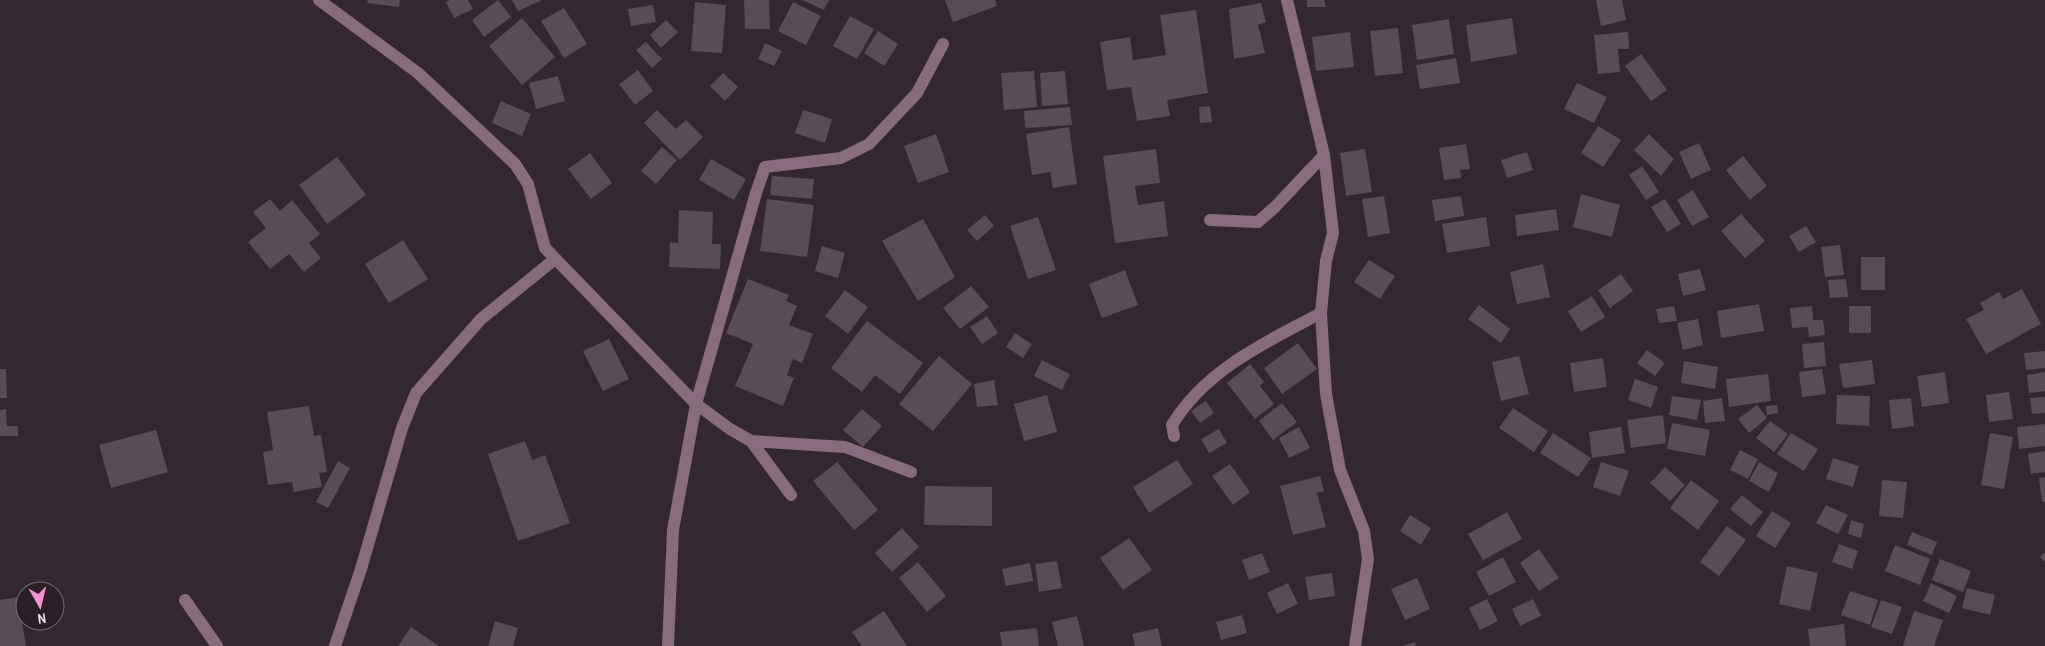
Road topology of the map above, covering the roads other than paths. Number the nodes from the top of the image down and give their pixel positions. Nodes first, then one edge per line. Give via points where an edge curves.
1 (319, 0) edge
2 (1287, 0) edge
3 (943, 44) dead end
4 (1324, 155) junction
5 (1210, 220) dead end
6 (555, 259) junction
7 (1321, 313) junction
8 (696, 404) junction
9 (1174, 436) dead end
10 (751, 441) junction
11 (911, 472) dead end
12 (791, 495) dead end
13 (185, 600) dead end
14 (217, 646) edge
15 (335, 646) edge
16 (668, 646) edge
17 (1355, 646) edge

1 - 6 street via 418,73 515,164 528,184 545,248
2 - 4 street
3 - 8 street via 917,93 869,144 841,158 765,167
4 - 5 street via 1258,222
4 - 7 street via 1333,233 1326,261
6 - 8 street
6 - 15 street via 481,319 416,393 402,428
7 - 9 street via 1261,345 1213,379 1181,409 1172,425
7 - 17 street via 1326,394 1340,470 1364,531 1368,559
8 - 10 street
8 - 16 street via 673,530
10 - 11 street via 844,447
10 - 12 street
13 - 14 street

